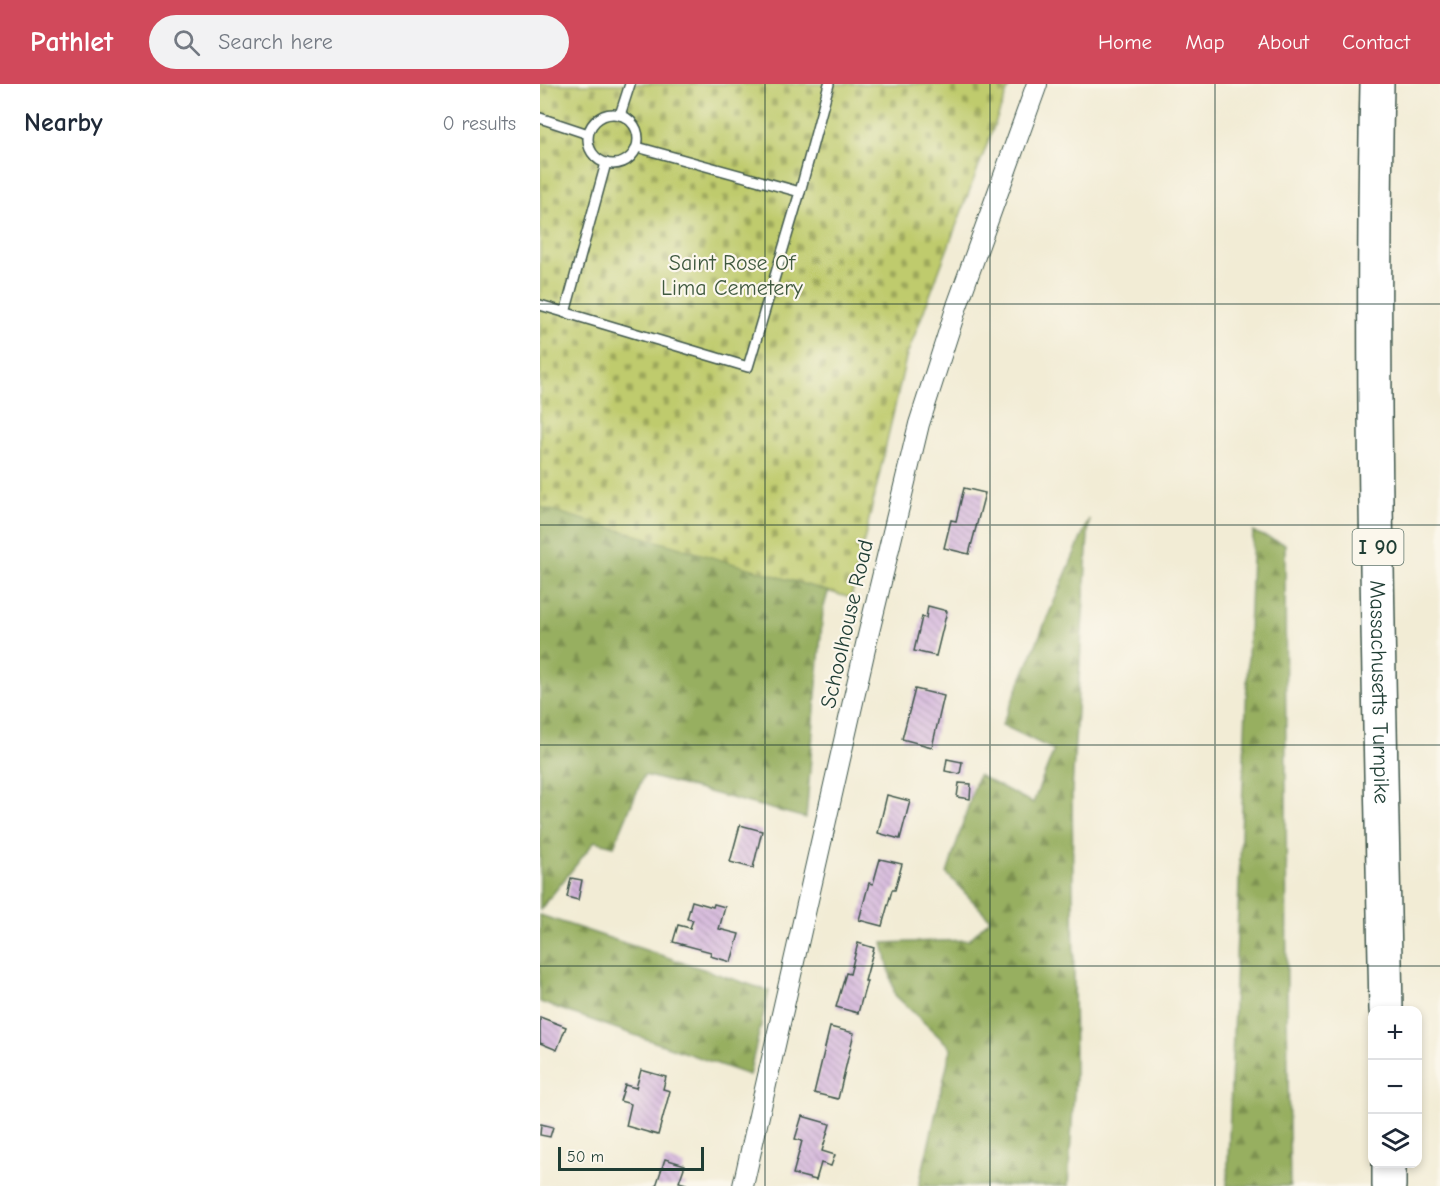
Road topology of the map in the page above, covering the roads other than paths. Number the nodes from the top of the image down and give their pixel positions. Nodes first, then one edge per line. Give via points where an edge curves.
1 (630, 84) edge
2 (830, 84) edge
3 (1037, 84) edge
4 (1377, 84) edge
5 (620, 115) junction
6 (540, 118) edge
7 (588, 134) junction
8 (637, 147) junction
9 (606, 163) junction
10 (800, 192) junction
11 (540, 305) edge
12 (564, 313) junction
13 (1386, 1006) edge
14 (1389, 1168) edge
15 (743, 1186) edge
16 (1389, 1186) edge

1 - 5 lane
2 - 10 lane
3 - 15 street, Schoolhouse Road via 919,424
4 - 13 highway, Massachusetts Turnpike / I 90 via 1375,345
5 - 7 lane via 597,120
5 - 8 lane via 636,131
6 - 7 lane
7 - 9 lane via 593,155
8 - 9 lane via 621,163
8 - 10 lane
9 - 12 lane
10 - 12 lane via 748,367
11 - 12 lane
14 - 16 highway

